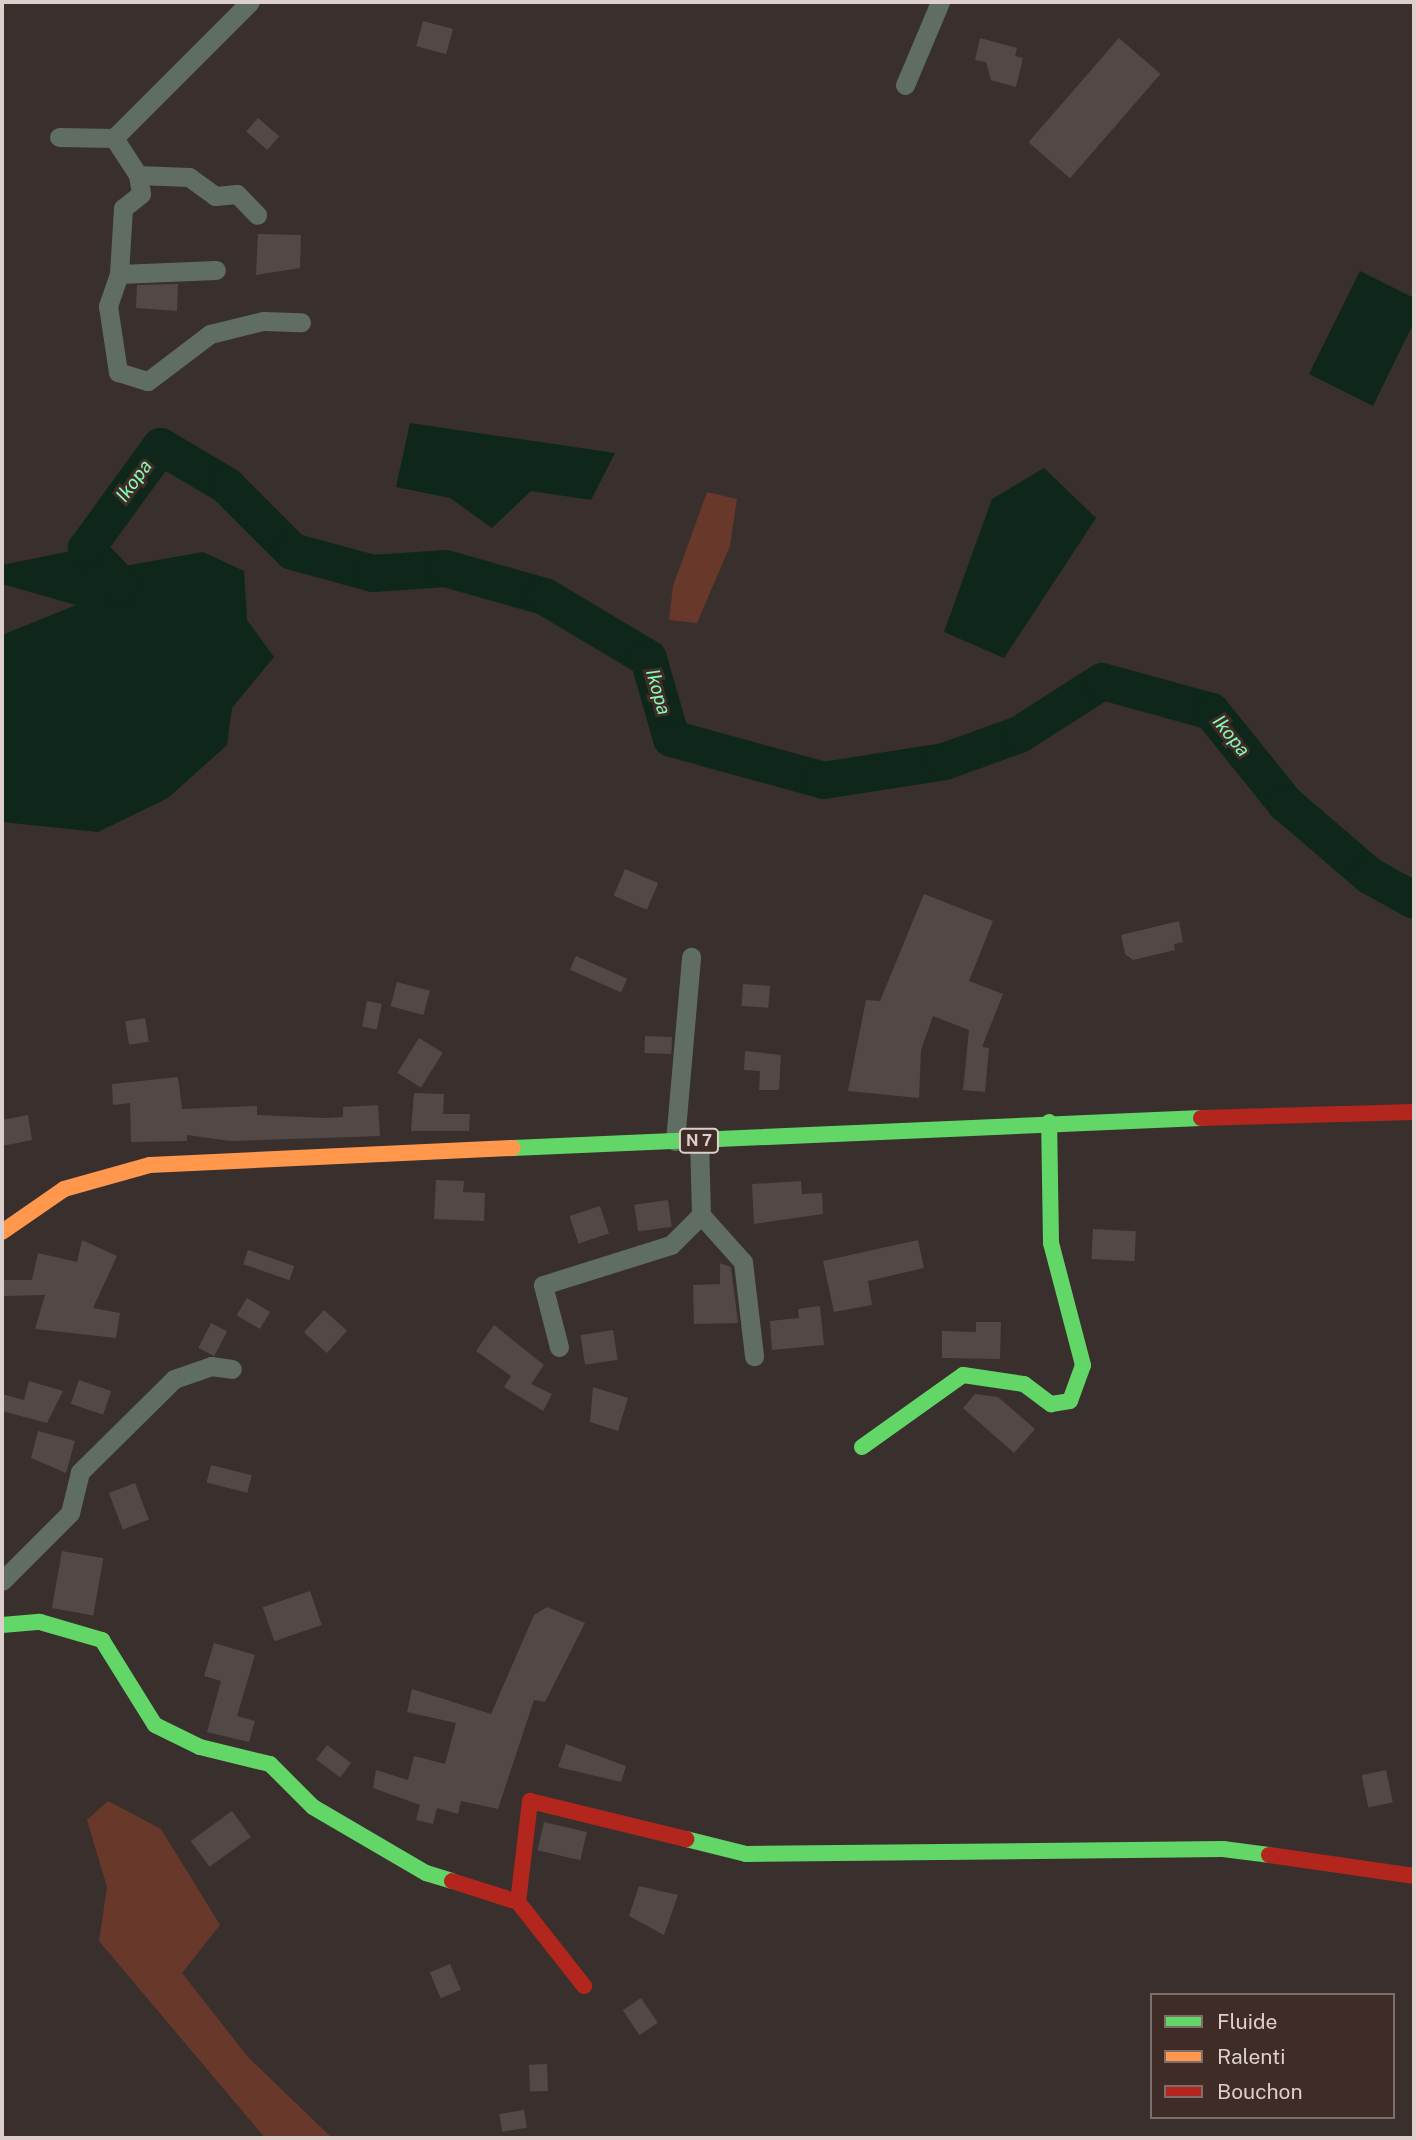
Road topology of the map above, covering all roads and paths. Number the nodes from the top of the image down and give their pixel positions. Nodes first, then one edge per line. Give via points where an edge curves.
1 (250, 2) edge
2 (940, 2) edge
3 (905, 85) dead end
4 (59, 137) dead end
5 (114, 138) junction
6 (138, 175) junction
7 (257, 215) dead end
8 (216, 270) dead end
9 (119, 274) junction
10 (301, 322) dead end
11 (691, 957) dead end
12 (1414, 1112) edge
13 (1049, 1122) junction
14 (675, 1141) junction
15 (699, 1141) junction
16 (701, 1215) junction
17 (2, 1232) edge
18 (559, 1347) dead end
19 (754, 1356) dead end
20 (232, 1369) dead end
21 (862, 1447) dead end
22 (2, 1581) edge
23 (2, 1625) edge
24 (1414, 1876) edge
25 (518, 1902) junction
26 (584, 1986) dead end

1 - 5 street
2 - 3 street
4 - 5 street
5 - 6 street
6 - 7 street via 189,177 215,196 237,194
6 - 9 street via 141,194 123,208
8 - 9 street
9 - 10 street via 108,306 118,372 148,381 210,334 263,321
11 - 14 street
12 - 13 street, N 7
13 - 15 street, N 7
13 - 21 street via 1051,1243 1083,1365 1070,1401 1051,1404 1024,1384 963,1375
14 - 15 street, N 7
14 - 17 street, N 7 via 150,1165 64,1189
15 - 16 street
16 - 18 street via 671,1245 543,1285
16 - 19 street via 743,1262
20 - 22 street via 211,1366 174,1379 80,1472 70,1513
23 - 25 street via 40,1622 102,1640 155,1725 200,1747 270,1765 313,1807 426,1873
24 - 25 street via 1223,1849 746,1854 530,1801
25 - 26 street

